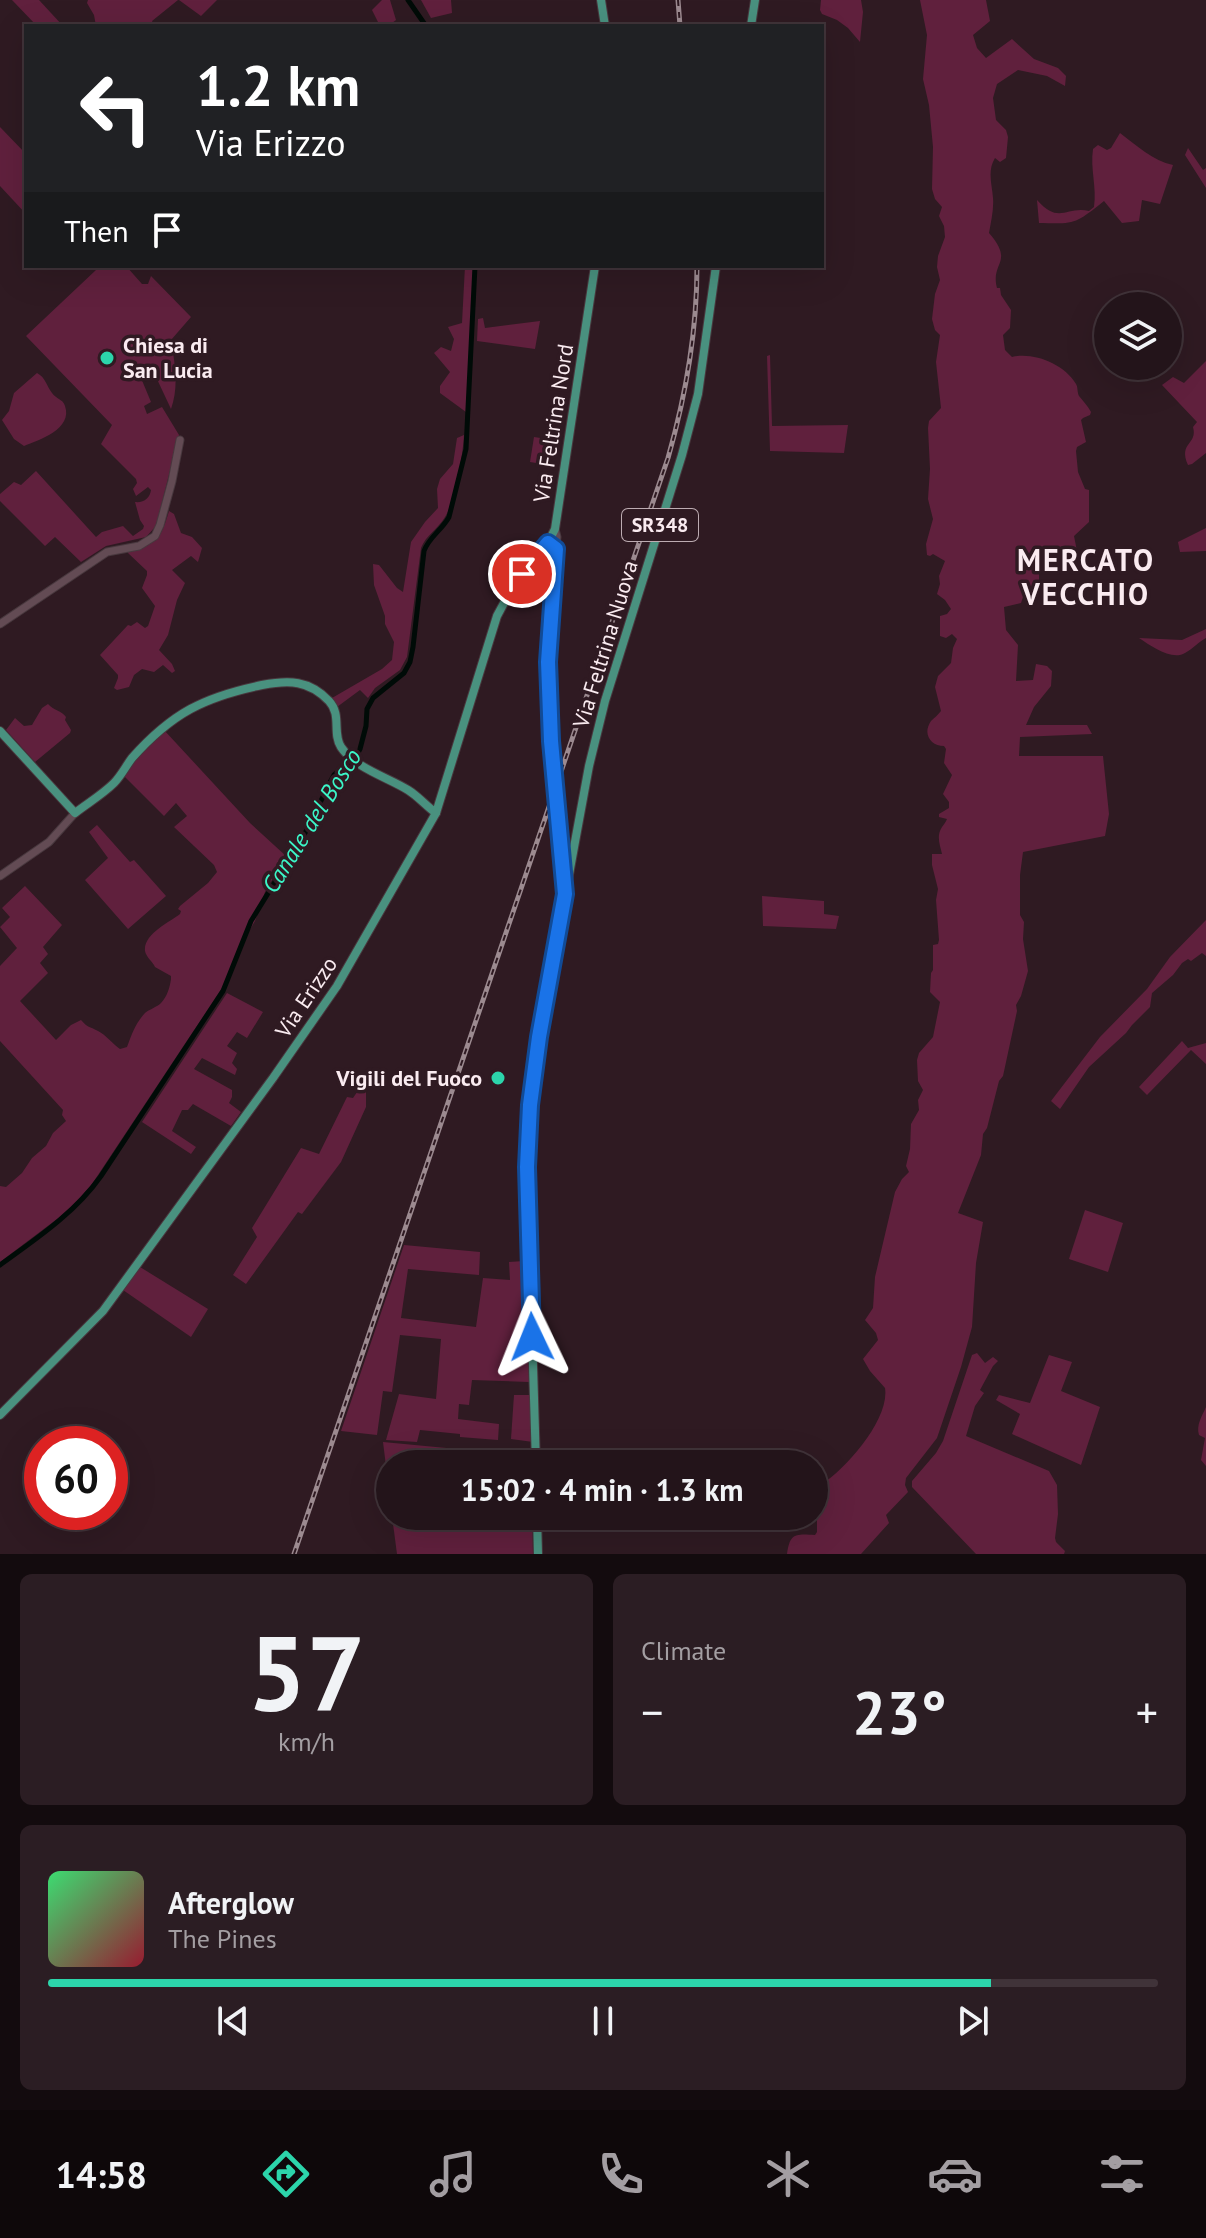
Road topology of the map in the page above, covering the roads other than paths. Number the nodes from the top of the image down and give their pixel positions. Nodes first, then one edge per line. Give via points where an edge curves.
1 (601, 0) edge
2 (755, 0) edge
3 (605, 24) edge
4 (751, 24) edge
5 (595, 268) edge
6 (716, 268) edge
7 (180, 440) dead end
8 (550, 546) junction
9 (530, 564) junction
10 (552, 565) junction
11 (0, 624) edge
12 (0, 731) edge
13 (75, 813) junction
14 (436, 813) junction
15 (559, 829) junction
16 (577, 831) junction
17 (0, 876) edge
18 (565, 894) junction
19 (0, 1415) edge
20 (536, 1450) edge
21 (537, 1530) edge
22 (538, 1554) edge

1 - 3 main road
2 - 4 main road
5 - 8 main road, Via Feltrina Nord
6 - 16 main road, Via Feltrina Nuova / SR348 via 698,394 605,701
7 - 11 street via 155,536 139,546 107,552
8 - 9 main road, Via Erizzo
8 - 10 street
9 - 10 street via 539,557
9 - 14 main road, Via Erizzo via 497,616
10 - 15 street via 548,662
12 - 13 main road
13 - 14 main road via 116,782 139,751 182,713 218,695 290,681 330,701 343,750
13 - 17 street via 49,842
14 - 19 main road, Via Erizzo via 333,991 151,1247 98,1318
15 - 16 street
15 - 18 street
16 - 18 main road, Via Feltrina Nuova / SR348
18 - 20 main road, SR348 via 530,1105
21 - 22 main road

